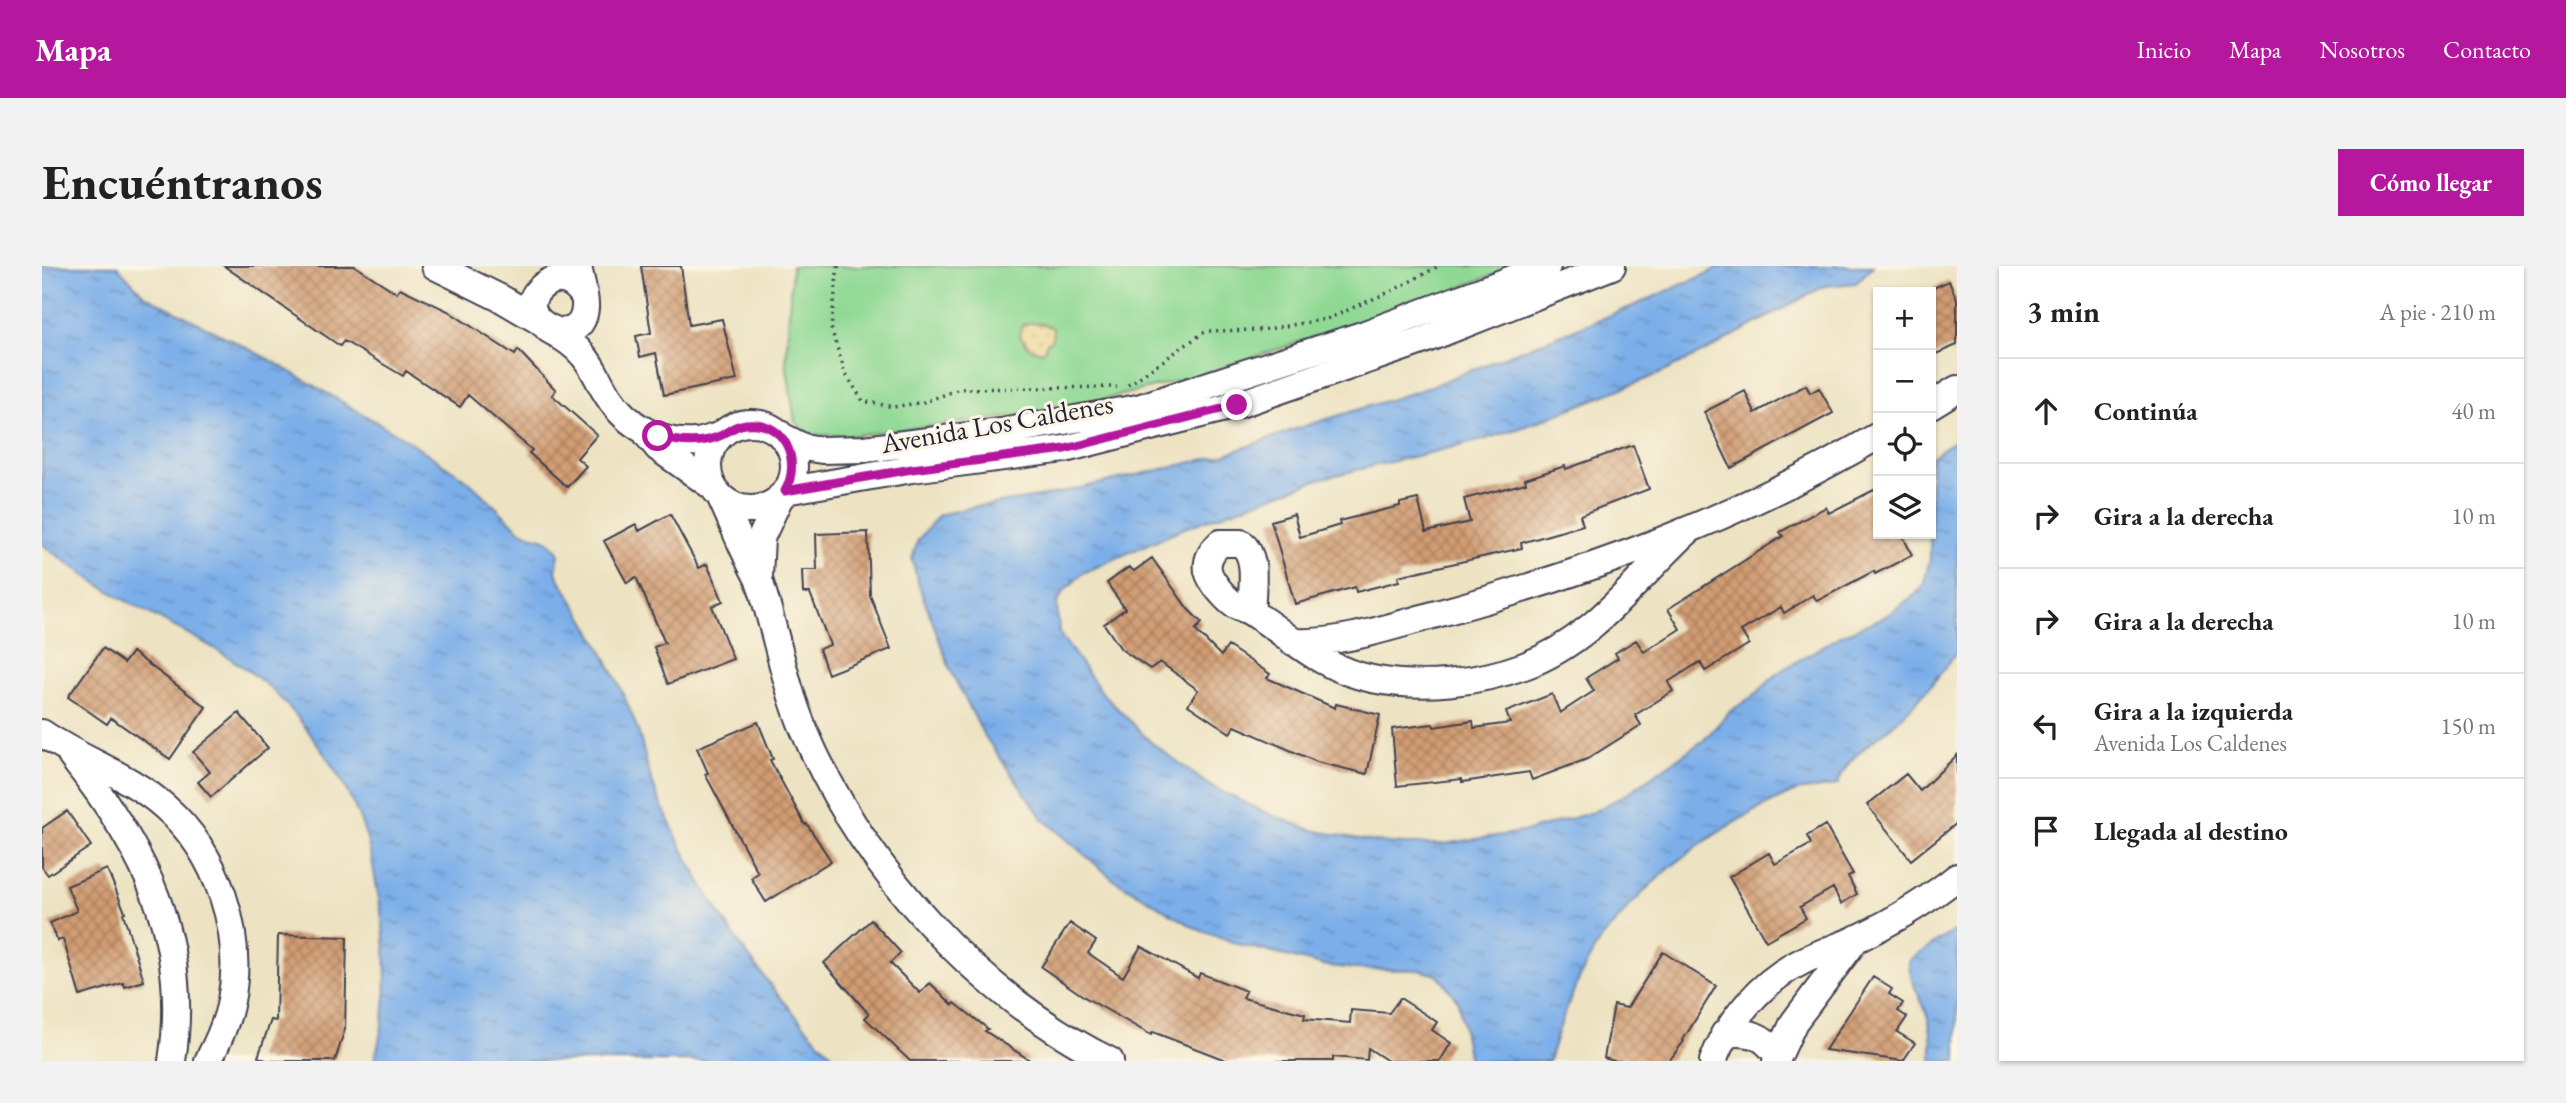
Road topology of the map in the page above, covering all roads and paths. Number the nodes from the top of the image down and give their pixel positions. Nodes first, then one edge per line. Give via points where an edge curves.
1 (435, 266) edge
2 (564, 266) edge
3 (578, 266) edge
4 (838, 266) edge
5 (1439, 266) edge
6 (1547, 266) edge
7 (1612, 266) edge
8 (540, 290) junction
9 (502, 299) junction
10 (585, 301) junction
11 (543, 325) junction
12 (592, 366) junction
13 (1957, 389) edge
14 (1936, 402) edge
15 (642, 429) junction
16 (721, 435) junction
17 (781, 436) junction
18 (1873, 439) edge
19 (717, 491) junction
20 (782, 494) junction
21 (1686, 532) junction
22 (759, 581) junction
23 (1252, 613) dead end
24 (1293, 642) junction
25 (42, 733) edge
26 (65, 749) junction
27 (149, 795) junction
28 (123, 827) junction
29 (1957, 877) edge
30 (1857, 939) junction
31 (177, 1028) junction
32 (222, 1033) junction
33 (1724, 1034) junction
34 (1777, 1058) edge
35 (172, 1061) edge
36 (208, 1061) edge
37 (1110, 1061) edge
38 (1713, 1061) edge

1 - 9 street
2 - 8 street
3 - 10 street
4 - 5 path via 831,328 845,373 863,401 893,407 960,390 1126,386 1206,331 1262,330 1327,319
6 - 17 street, Avenida Los Caldenes via 1365,334 1138,408 864,449 822,450
7 - 20 street, Avenida Los Caldenes via 1419,342 1237,405 1065,449 912,469
8 - 9 street
8 - 10 street via 557,280 566,281 574,284
8 - 11 street via 534,306
9 - 11 street
10 - 11 street via 580,322 573,328 565,331
10 - 12 street
11 - 12 street via 567,340
12 - 15 street via 608,397 628,421
13 - 14 street
15 - 16 street via 677,442
15 - 19 street via 658,448
16 - 17 street via 732,427 758,424
16 - 19 street via 708,459 708,474
17 - 20 street via 792,457 791,481
18 - 21 street
19 - 20 street via 730,504 756,509
19 - 22 street
20 - 22 street via 761,538
21 - 24 street via 1504,596 1328,640
21 - 24 street via 1607,614 1572,641 1526,665 1492,676 1409,684 1373,679 1340,670
22 - 37 street via 804,730 878,861 912,903 1004,992
23 - 24 street
25 - 26 street
26 - 27 street
26 - 28 street
27 - 28 street via 132,799 125,809
27 - 32 street via 195,839 222,889 233,959 231,1000
28 - 31 street via 146,870 163,922 177,991
29 - 30 street via 1926,901
30 - 33 street via 1798,963 1755,997
30 - 34 street via 1794,1022
31 - 32 street via 186,1039 196,1042
31 - 35 street
32 - 36 street
33 - 34 street via 1758,1035 1770,1044
33 - 38 street

